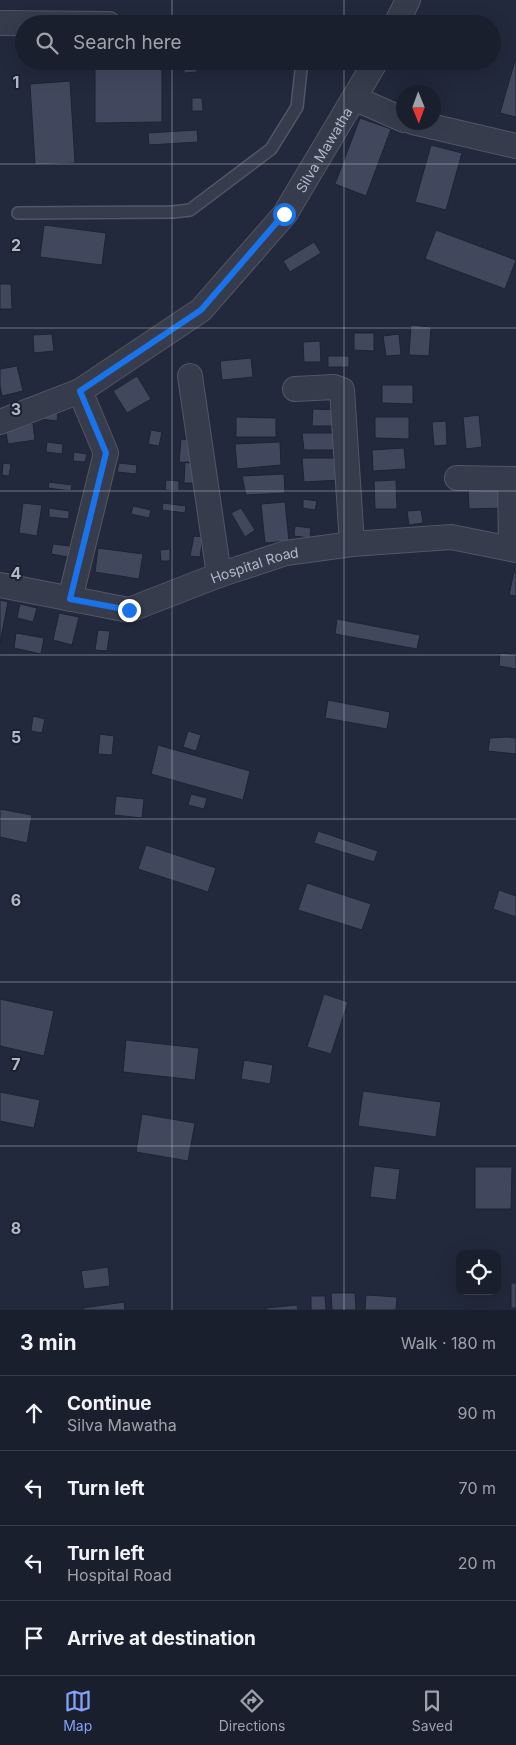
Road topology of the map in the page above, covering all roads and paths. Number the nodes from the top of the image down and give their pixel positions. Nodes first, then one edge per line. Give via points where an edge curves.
1 (408, 0) edge
2 (400, 15) edge
3 (0, 23) edge
4 (15, 23) edge
5 (301, 70) edge
6 (371, 70) edge
7 (354, 98) junction
8 (396, 116) edge
9 (441, 129) edge
10 (516, 146) edge
11 (18, 213) dead end
12 (190, 376) dead end
13 (295, 389) dead end
14 (80, 391) junction
15 (0, 422) edge
16 (457, 478) dead end
17 (513, 479) edge
18 (352, 544) junction
19 (514, 549) edge
20 (219, 575) junction
21 (0, 586) edge
22 (70, 599) junction

1 - 2 street
3 - 4 street
5 - 11 lane via 296,107 271,149 190,210
6 - 7 street, Silva Mawatha
7 - 8 street
7 - 14 street, Silva Mawatha via 284,214 201,310
9 - 10 street
12 - 20 street
13 - 18 street via 334,387 342,390
14 - 15 street, Silva Mawatha
14 - 22 street via 106,453
16 - 17 street
17 - 19 street
18 - 19 street, Hospital Road via 451,537
18 - 20 street, Hospital Road via 286,553
20 - 22 street, Hospital Road via 129,610
21 - 22 street, Hospital Road

